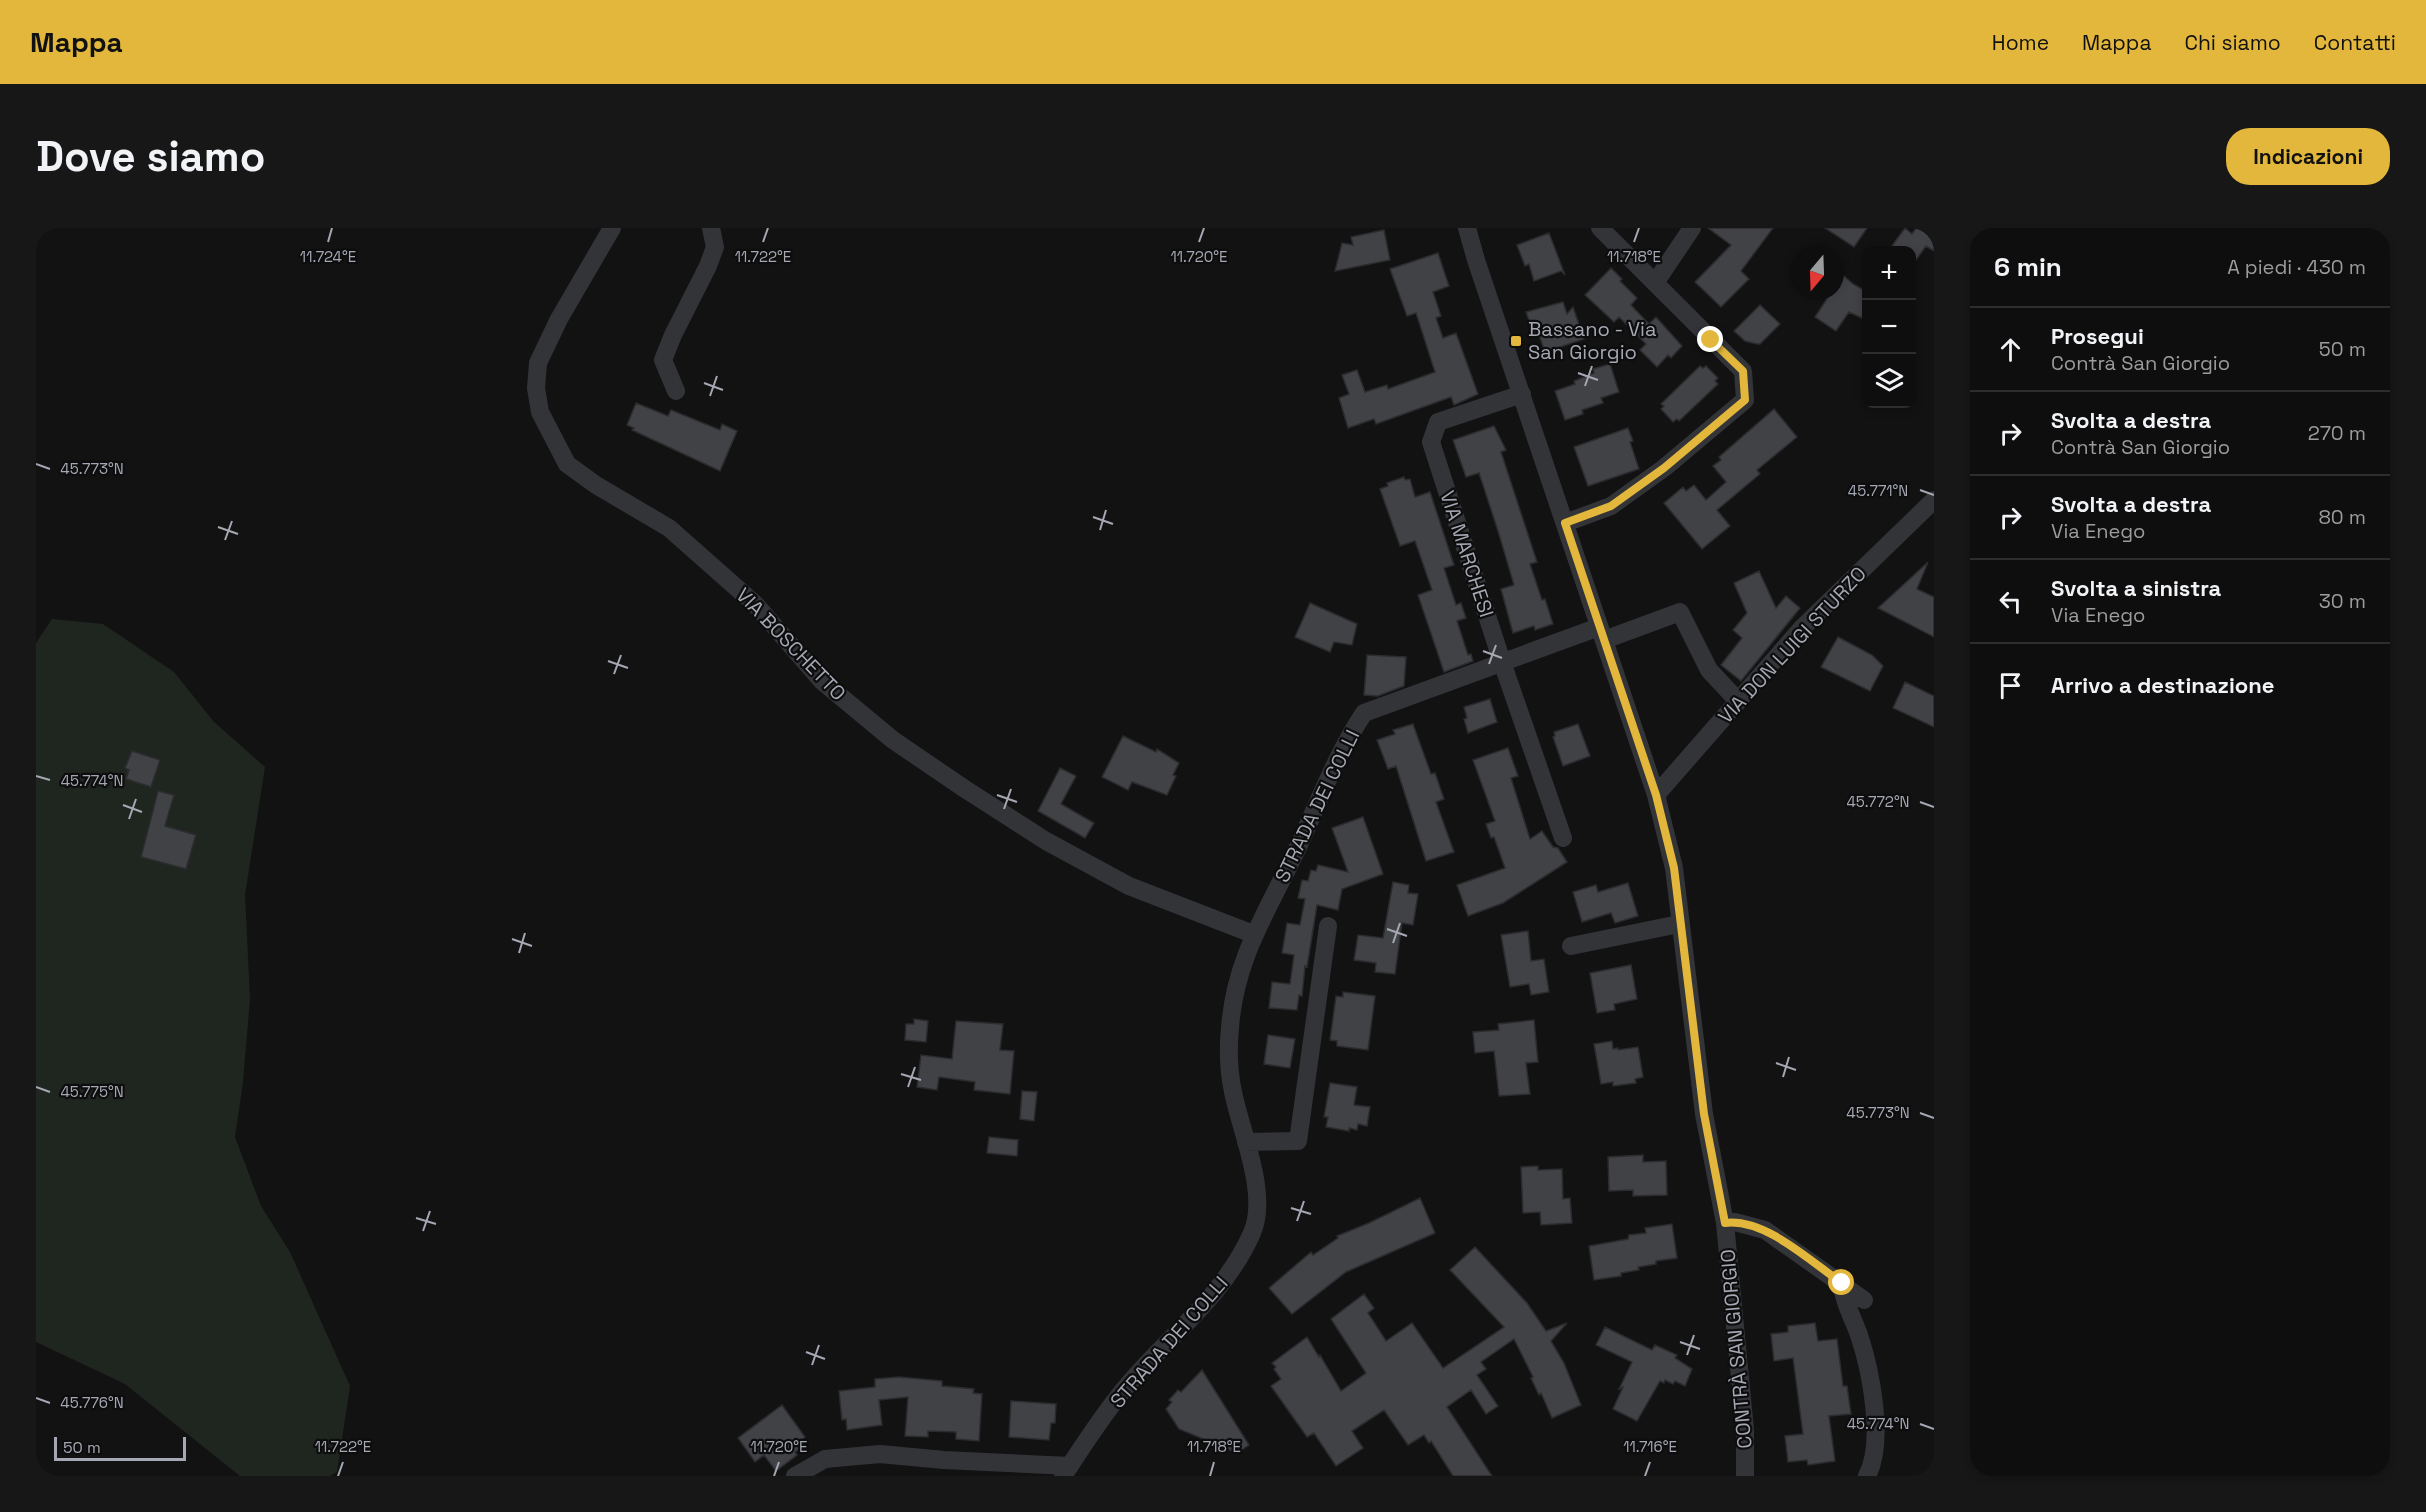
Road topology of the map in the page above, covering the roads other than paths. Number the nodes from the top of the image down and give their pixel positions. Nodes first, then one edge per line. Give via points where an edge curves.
1 (612, 228) edge
2 (711, 228) edge
3 (1600, 228) edge
4 (1692, 228) edge
5 (1472, 229) edge
6 (1655, 283) junction
7 (676, 391) dead end
8 (1522, 394) junction
9 (1934, 500) edge
10 (1565, 523) junction
11 (1602, 633) junction
12 (1502, 662) junction
13 (1738, 701) junction
14 (1656, 795) junction
15 (1563, 838) dead end
16 (1679, 924) junction
17 (1328, 926) dead end
18 (1253, 934) junction
19 (1570, 946) dead end
20 (1246, 1142) junction
21 (1725, 1223) junction
22 (1842, 1283) junction
23 (1864, 1300) dead end
24 (1067, 1471) edge
25 (795, 1476) edge
26 (1744, 1476) edge
27 (1867, 1476) edge

1 - 18 street, VIA BOSCHETTO via 538,363 536,388 540,412 567,464 669,528 755,604 822,681 893,740 1046,841 1129,886
2 - 7 street via 715,247 663,360
3 - 6 street
4 - 6 street
5 - 8 street, CONTRÀ SAN GIORGIO
6 - 10 street via 1743,371 1745,400 1664,468 1611,506
8 - 10 street, CONTRÀ SAN GIORGIO
8 - 12 street, VIA MARCHESI via 1438,422 1431,442
9 - 13 street, VIA DON LUIGI STURZO via 1802,628
10 - 11 street, CONTRÀ SAN GIORGIO
11 - 12 street, STRADA DEI COLLI
11 - 13 street, STRADA DEI COLLI via 1680,612 1709,670
11 - 14 street, CONTRÀ SAN GIORGIO
12 - 15 street, VIA MARCHESI
12 - 18 street, STRADA DEI COLLI via 1364,713 1347,739 1297,850
13 - 14 street, VIA DON LUIGI STURZO
14 - 16 street, CONTRÀ SAN GIORGIO via 1674,868
16 - 19 street
16 - 21 street, CONTRÀ SAN GIORGIO via 1704,1114
17 - 20 street via 1298,1141
18 - 20 street, STRADA DEI COLLI via 1236,982 1229,1029 1232,1090
20 - 24 street, STRADA DEI COLLI via 1258,1192 1253,1232 1225,1280 1126,1387
21 - 22 street, CONTRÀ SAN GIORGIO via 1765,1230
21 - 26 street, CONTRÀ SAN GIORGIO via 1745,1430
22 - 23 street, CONTRÀ SAN GIORGIO
22 - 27 street via 1873,1395 1876,1425
24 - 25 street, STRADA DEI COLLI via 880,1454 825,1459

